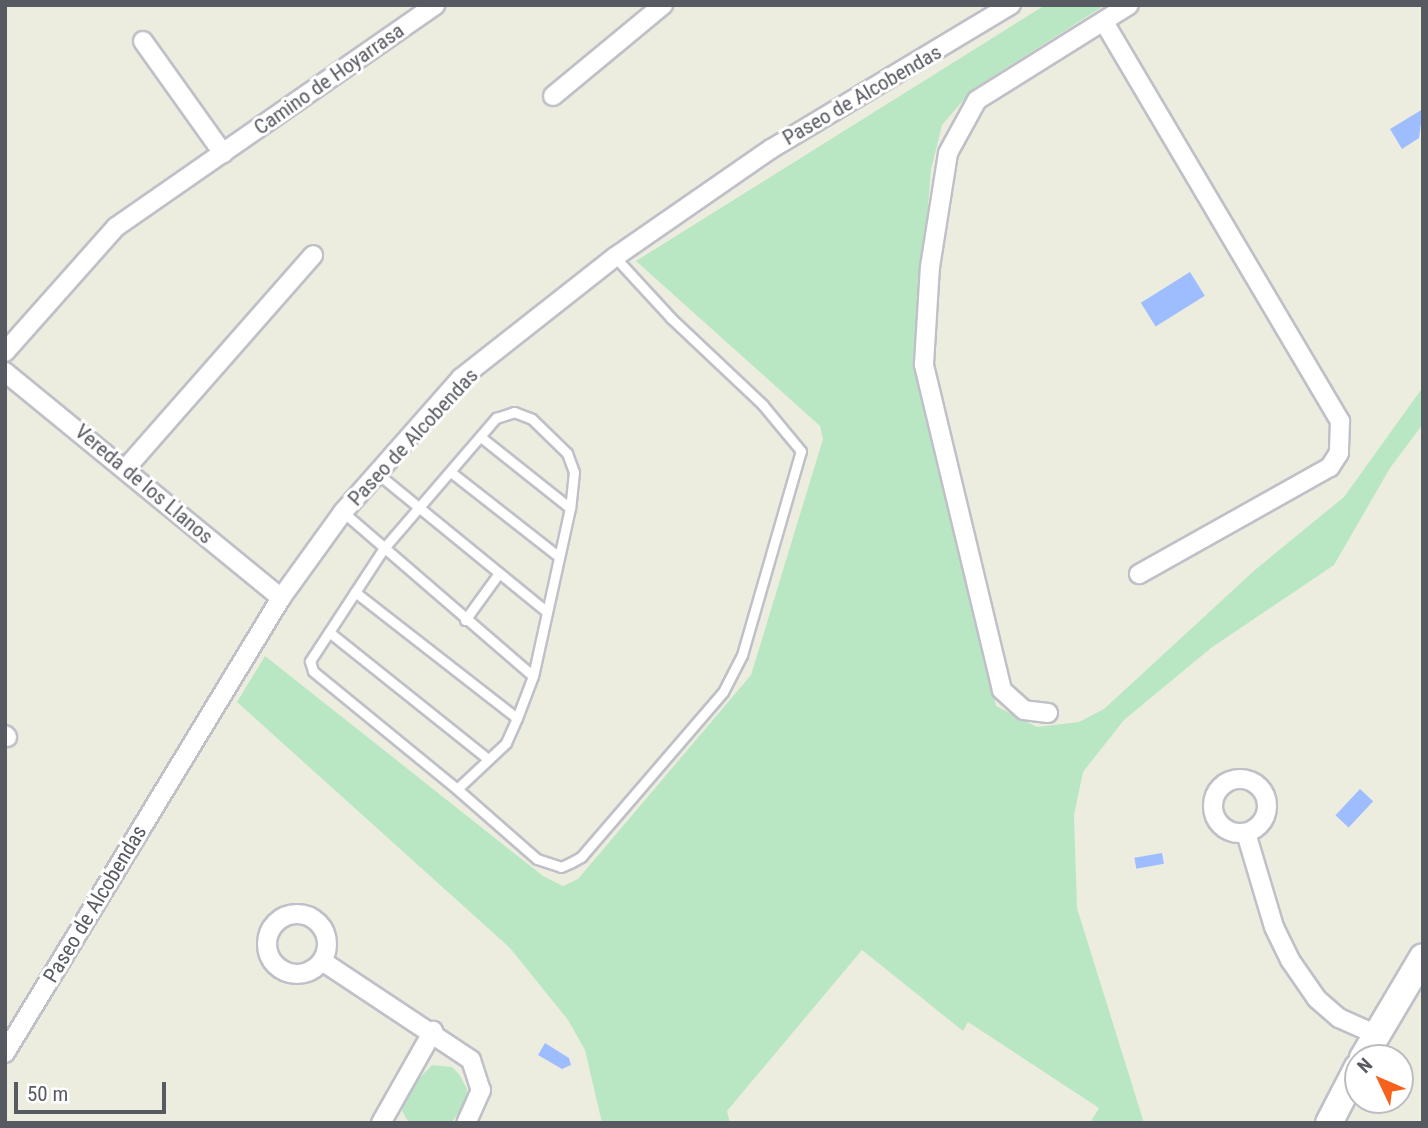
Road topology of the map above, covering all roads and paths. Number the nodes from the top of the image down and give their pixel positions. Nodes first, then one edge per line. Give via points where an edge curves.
1 (436, 5) edge
2 (663, 5) edge
3 (1011, 5) edge
4 (1129, 5) edge
5 (1104, 22) junction
6 (143, 41) dead end
7 (553, 96) dead end
8 (223, 153) junction
9 (313, 255) dead end
10 (615, 257) junction
11 (5, 352) edge
12 (5, 372) edge
13 (482, 438) junction
14 (127, 467) junction
15 (452, 473) junction
16 (378, 474) junction
17 (420, 508) junction
18 (570, 509) junction
19 (343, 512) junction
20 (384, 548) junction
21 (558, 556) junction
22 (499, 573) junction
23 (1139, 574) dead end
24 (355, 592) junction
25 (281, 598) junction
26 (547, 611) junction
27 (465, 620) junction
28 (329, 632) junction
29 (533, 676) junction
30 (1048, 713) dead end
31 (517, 718) junction
32 (488, 759) junction
33 (457, 789) junction
34 (1246, 832) dead end
35 (1423, 957) edge
36 (322, 961) dead end
37 (433, 1031) junction
38 (1375, 1034) junction
39 (1370, 1044) edge
40 (5, 1053) edge
41 (1344, 1094) edge
42 (381, 1123) edge
43 (466, 1123) edge
44 (1329, 1123) edge

1 - 8 street, Camino de Hoyarrasa
2 - 7 street
3 - 10 street, Paseo de Alcobendas via 771,149
4 - 5 street
5 - 23 street via 1340,421 1339,453 1331,467
5 - 30 street via 976,100 948,153 930,267 924,364 1002,690 1024,710
6 - 8 street
8 - 11 street, Camino de Hoyarrasa via 116,227
9 - 14 street
10 - 16 street, Paseo de Alcobendas via 461,378
10 - 33 lane via 671,318 763,405 801,451 742,655 723,692 581,857 570,863 561,867 537,859
12 - 14 street, Vereda de los Llanos
13 - 15 lane
13 - 18 lane
13 - 18 lane via 496,418 513,412 533,419 567,453 574,472
14 - 25 street, Vereda de los Llanos
15 - 17 lane
15 - 21 lane
16 - 17 lane
16 - 19 street, Paseo de Alcobendas
17 - 20 lane
17 - 22 lane
18 - 21 lane
19 - 20 lane
19 - 25 street, Paseo de Alcobendas
20 - 24 lane
20 - 27 lane
21 - 26 lane
22 - 26 lane
22 - 27 lane
24 - 28 lane
24 - 31 lane
25 - 40 street, Paseo de Alcobendas
26 - 29 lane
27 - 29 lane
28 - 32 lane
28 - 33 lane via 310,661 313,671
29 - 31 lane
31 - 32 lane via 506,743
32 - 33 lane
34 - 38 street via 1274,927 1290,960 1317,999 1339,1018
35 - 38 street
36 - 37 street
37 - 42 street
37 - 43 street via 471,1060 478,1074 481,1090
38 - 39 street
41 - 44 street

